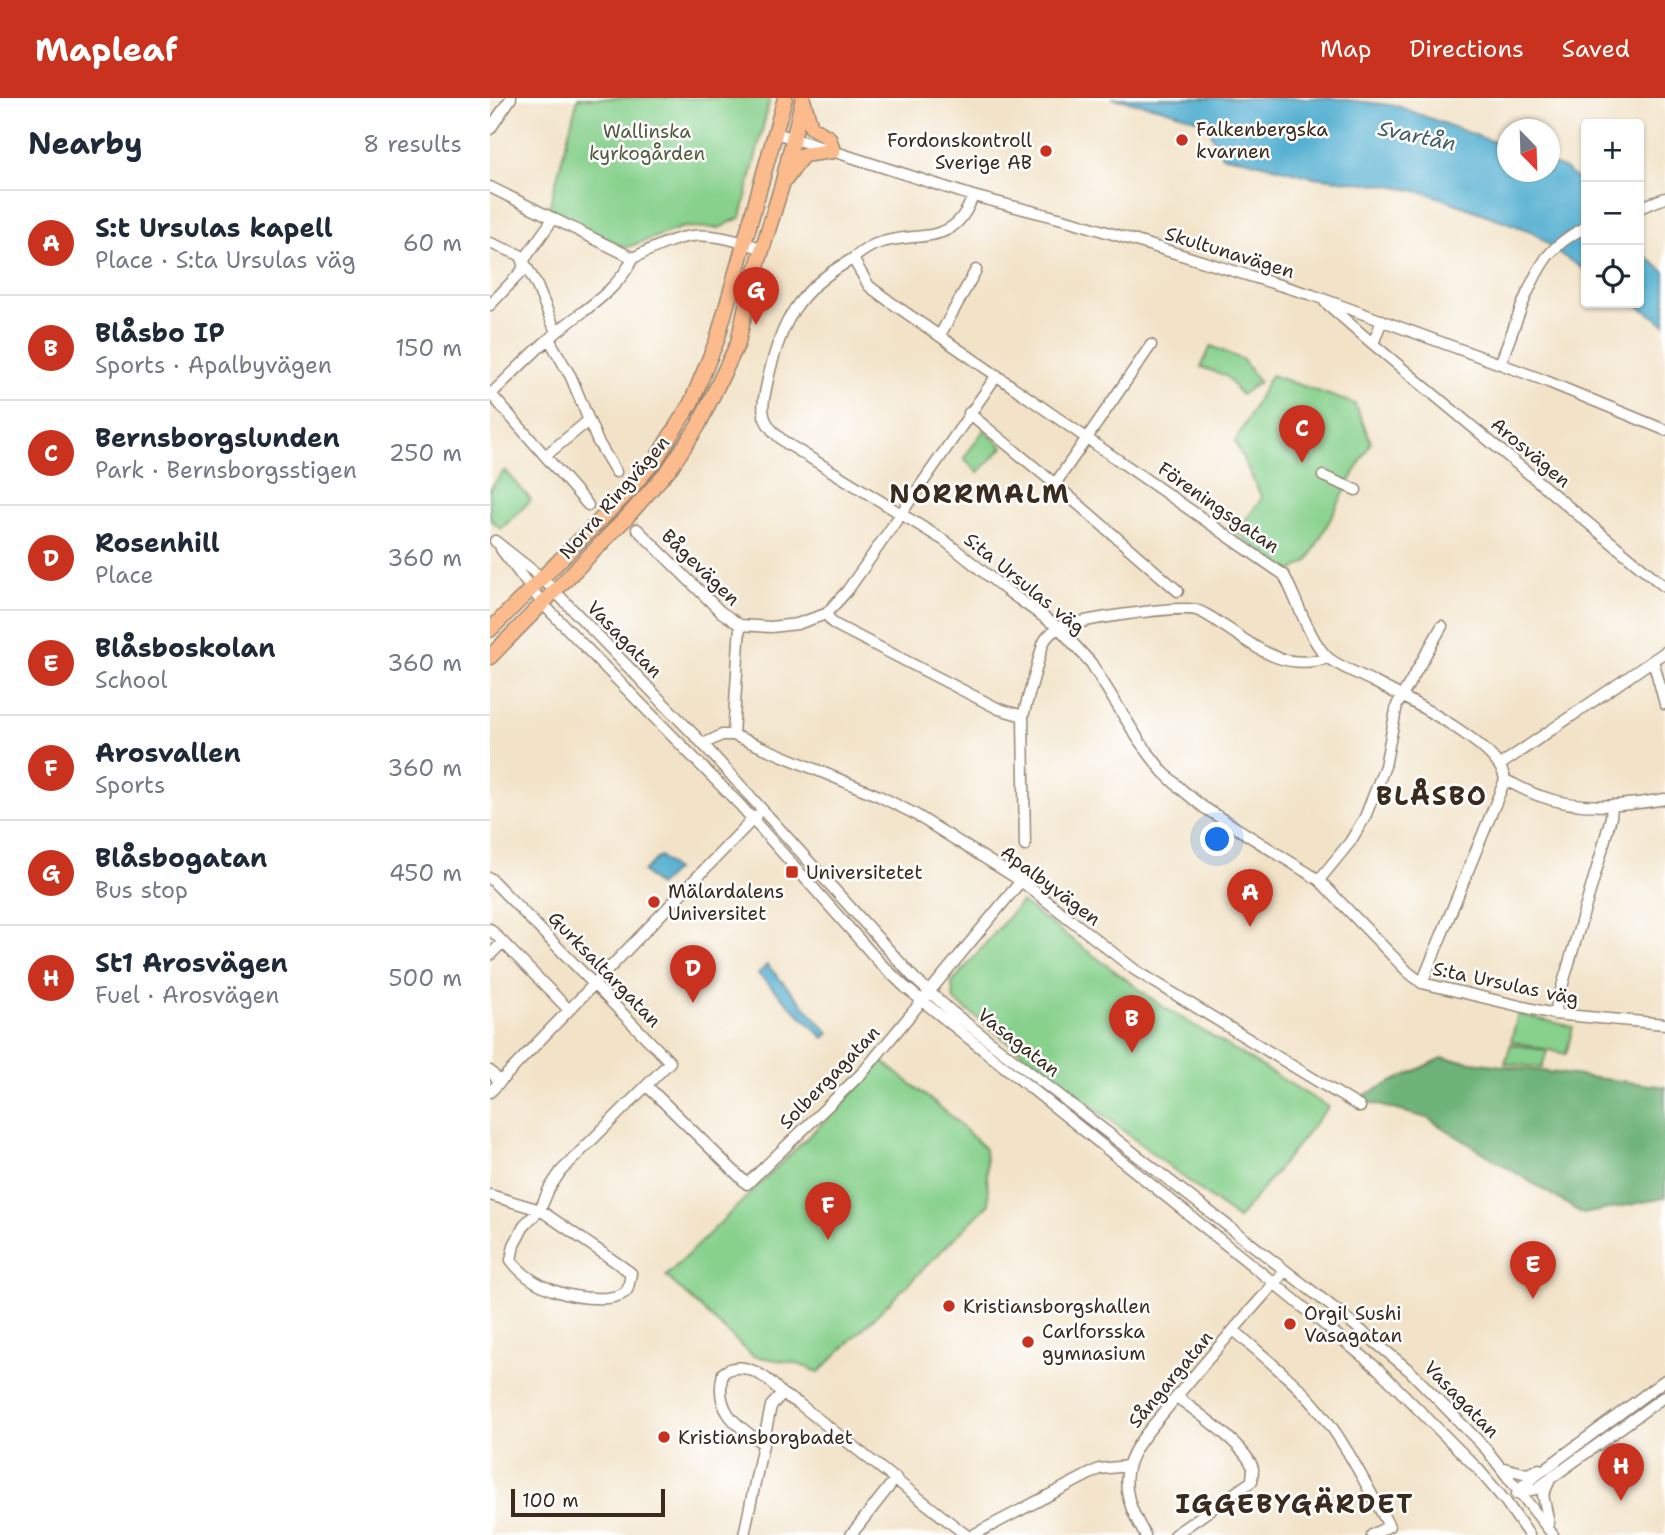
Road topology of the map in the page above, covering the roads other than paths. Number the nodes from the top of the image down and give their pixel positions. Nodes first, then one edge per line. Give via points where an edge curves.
1 (511, 98) edge
2 (785, 98) edge
3 (793, 98) edge
4 (803, 98) edge
5 (490, 129) edge
6 (776, 132) junction
7 (793, 138) junction
8 (834, 151) junction
9 (782, 186) junction
10 (490, 187) edge
11 (973, 195) junction
12 (1665, 198) edge
13 (1644, 206) edge
14 (553, 219) junction
15 (1581, 230) edge
16 (490, 243) edge
17 (745, 243) junction
18 (764, 249) junction
19 (633, 258) junction
20 (853, 259) junction
21 (524, 261) junction
22 (976, 270) dead end
23 (1320, 297) junction
24 (490, 305) edge
25 (1381, 320) junction
26 (552, 335) junction
27 (940, 335) junction
28 (1373, 344) junction
29 (1151, 345) dead end
30 (1500, 364) junction
31 (997, 375) junction
32 (491, 394) edge
33 (499, 403) junction
34 (490, 412) edge
35 (969, 413) junction
36 (587, 421) junction
37 (1665, 430) edge
38 (1088, 438) junction
39 (545, 456) junction
40 (616, 472) dead end
41 (1323, 476) dead end
42 (1055, 484) junction
43 (1356, 490) dead end
44 (588, 505) dead end
45 (901, 513) junction
46 (637, 529) dead end
47 (492, 539) edge
48 (542, 578) junction
49 (1665, 587) edge
50 (530, 590) junction
51 (555, 592) junction
52 (1178, 592) dead end
53 (543, 604) junction
54 (826, 614) junction
55 (740, 625) junction
56 (1442, 626) dead end
57 (1059, 628) junction
58 (490, 630) edge
59 (1665, 652) edge
60 (490, 657) edge
61 (1328, 658) junction
62 (1653, 660) junction
63 (1401, 696) junction
64 (1665, 704) edge
65 (1023, 716) junction
66 (733, 735) junction
67 (703, 744) junction
68 (1500, 765) junction
69 (1505, 780) junction
70 (1665, 799) edge
71 (1612, 805) junction
72 (763, 808) junction
73 (753, 820) junction
74 (1025, 846) dead end
75 (490, 878) edge
76 (1319, 880) junction
77 (1021, 881) junction
78 (490, 929) edge
79 (503, 942) junction
80 (490, 955) edge
81 (594, 983) junction
82 (1422, 983) junction
83 (929, 991) junction
84 (921, 1001) junction
85 (569, 1010) junction
86 (1554, 1014) junction
87 (1665, 1024) edge
88 (490, 1072) edge
89 (500, 1082) junction
90 (647, 1086) junction
91 (490, 1093) edge
92 (1360, 1107) dead end
93 (490, 1196) edge
94 (540, 1210) junction
95 (1285, 1271) junction
96 (1275, 1283) junction
97 (1234, 1330) junction
98 (1663, 1385) edge
99 (784, 1396) junction
100 (1665, 1396) edge
101 (1177, 1397) junction
102 (762, 1443) junction
103 (1554, 1462) junction
104 (1128, 1466) junction
105 (1503, 1468) junction
106 (896, 1478) junction
107 (1551, 1478) junction
108 (1520, 1492) junction
109 (1506, 1502) junction
110 (1553, 1534) edge
111 (744, 1535) edge
112 (851, 1535) edge
113 (966, 1535) edge
114 (973, 1535) edge
115 (1145, 1535) edge
116 (1174, 1535) edge
117 (1372, 1535) edge
118 (1529, 1535) edge

1 - 5 street
2 - 6 main road, Norra Ringvägen
3 - 7 main road via 787,125
4 - 7 main road, Norra Ringvägen
4 - 8 main road via 811,127 829,138
6 - 7 street, Skultunavägen
6 - 17 main road, Norra Ringvägen
7 - 8 street, Skultunavägen
7 - 9 main road, Norra Ringvägen
8 - 9 main road via 803,155
8 - 11 street, Skultunavägen
9 - 18 main road, Norra Ringvägen
10 - 14 street
11 - 20 street, S:ta Ursulas väg via 966,214 947,230 880,242
11 - 23 street, Skultunavägen
12 - 13 street
14 - 19 street
14 - 21 street
15 - 30 street via 1548,256
16 - 21 street
17 - 18 street
17 - 19 street via 693,234
17 - 48 main road, Norra Ringvägen via 717,340 678,427 624,496
18 - 51 main road, Norra Ringvägen via 738,343 698,426 656,485
19 - 26 street via 623,275 590,308
20 - 27 street, Föreningsgatan via 869,286
20 - 45 street, S:ta Ursulas väg via 817,282 787,320 762,411 766,424 786,443
21 - 24 street via 522,271
21 - 26 street
22 - 27 street
23 - 25 street, Skultunavägen
23 - 28 street, Arosvägen
25 - 28 street
25 - 30 street, Skultunavägen
26 - 32 street
26 - 36 street
27 - 31 street, Föreningsgatan
28 - 49 street, Arosvägen
29 - 38 street
30 - 37 street, Skultunavägen
31 - 35 street
31 - 38 street, Föreningsgatan
32 - 33 street
33 - 34 street
33 - 39 street
35 - 42 street
35 - 45 street
36 - 39 street
36 - 40 street
38 - 42 street
38 - 61 street, Föreningsgatan via 1284,575
39 - 44 street
41 - 43 street
42 - 52 street
45 - 54 street
45 - 57 street, S:ta Ursulas väg
46 - 55 street, Bågevägen
47 - 48 street, Vasagatan
47 - 50 street, Vasagatan
48 - 50 main road, Norra Ringvägen
48 - 51 street, Vasagatan
50 - 53 street, Vasagatan
50 - 58 main road, Norra Ringvägen
51 - 53 main road, Norra Ringvägen
51 - 67 street, Vasagatan
53 - 60 main road, Norra Ringvägen
53 - 73 street, Vasagatan
54 - 55 street, Bågevägen via 784,626
54 - 65 street via 834,624 999,709
55 - 66 street
56 - 63 street
57 - 61 street via 1184,608 1205,614 1268,654 1306,664
57 - 65 street via 1043,644
57 - 76 street, S:ta Ursulas väg via 1091,663 1163,772 1203,807
59 - 62 street
61 - 63 street
62 - 64 street
62 - 68 street
63 - 68 street via 1482,746
63 - 76 street via 1385,766 1365,817
65 - 74 street
66 - 67 street
66 - 77 street, Apalbyvägen via 913,813
67 - 72 street, Vasagatan
68 - 69 street
69 - 71 street via 1563,802
69 - 82 street
70 - 71 street
71 - 86 street
72 - 73 street
72 - 83 street, Vasagatan
73 - 81 street
73 - 84 street, Vasagatan via 880,963
75 - 81 street, Gurksaltargatan
76 - 82 street, S:ta Ursulas väg
77 - 83 street, Solbergagatan
77 - 92 street, Apalbyvägen via 1135,970
78 - 79 street
79 - 80 street
79 - 85 street
81 - 85 street
81 - 90 street, Gurksaltargatan via 670,1062
82 - 86 street, S:ta Ursulas väg
83 - 84 street, Solbergagatan
83 - 95 street, Vasagatan
84 - 90 street, Solbergagatan via 864,1071 747,1184
84 - 96 street, Vasagatan
85 - 89 street
86 - 87 street, S:ta Ursulas väg
88 - 89 street
89 - 91 street
90 - 94 street via 561,1171
93 - 94 street
94 - 94 street via 525,1224 514,1245 511,1260 519,1271 562,1294 614,1297 627,1290 631,1273
95 - 96 street, Sångargatan
95 - 105 street, Vasagatan via 1410,1371
96 - 97 street, Sångargatan
96 - 109 street, Vasagatan via 1378,1369
97 - 101 street, Sångargatan
97 - 117 street via 1319,1410 1389,1526
98 - 103 street
99 - 102 street via 771,1406
99 - 102 street via 773,1383 744,1367 723,1373 723,1407
99 - 106 street
100 - 107 street
101 - 104 street, Sångargatan via 1144,1437
101 - 116 street via 1223,1433 1253,1470 1252,1480
102 - 111 street
103 - 105 street via 1527,1474
103 - 108 street
104 - 114 street via 1099,1469
104 - 115 street via 1127,1493
105 - 108 street, Vasagatan
106 - 112 street
106 - 113 street
107 - 108 street via 1536,1489
107 - 110 street via 1543,1506
108 - 109 street
108 - 110 street, Vasagatan
109 - 118 street, Vasagatan

